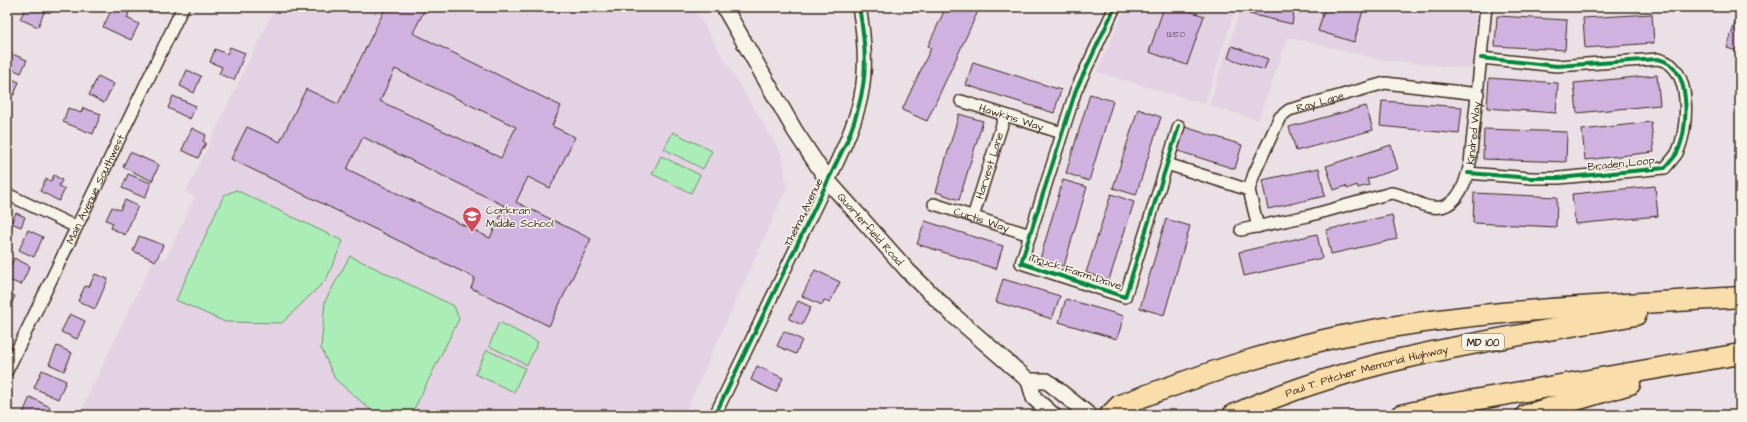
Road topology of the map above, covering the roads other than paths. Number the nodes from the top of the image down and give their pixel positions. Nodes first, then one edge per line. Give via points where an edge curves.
1 (183, 7) edge
2 (724, 7) edge
3 (859, 7) edge
4 (1115, 7) edge
5 (1486, 7) edge
6 (1481, 58) junction
7 (1478, 94) junction
8 (961, 101) dead end
9 (1005, 115) junction
10 (1179, 126) dead end
11 (1062, 133) junction
12 (1167, 164) junction
13 (1468, 173) junction
14 (828, 181) junction
15 (1249, 190) junction
16 (7, 194) edge
17 (934, 204) dead end
18 (973, 217) junction
19 (76, 227) junction
20 (1258, 227) junction
21 (1241, 230) dead end
22 (1030, 235) junction
23 (1740, 297) edge
24 (1740, 354) edge
25 (1740, 360) edge
26 (7, 371) edge
27 (1029, 381) junction
28 (715, 415) edge
29 (1053, 415) edge
30 (1089, 415) edge
31 (1110, 415) edge
32 (1233, 415) edge
33 (1401, 415) edge
34 (1526, 415) edge

1 - 19 street, Main Avenue Southwest
2 - 14 main road, Quarterfield Road via 798,136
3 - 14 street, Thelma Avenue via 866,58 863,96 847,141
4 - 11 street, Truck Farm Drive via 1076,90
5 - 6 street, Kindred Way
6 - 7 street, Kindred Way
6 - 13 street, Braden Loop via 1557,66 1658,59 1670,64 1679,76 1685,100 1684,134 1676,153 1665,168 1559,178
7 - 13 street, Kindred Way
7 - 15 street, Ray Lane via 1385,83 1289,110 1280,117
8 - 9 street, Hawkins Way
9 - 11 street, Hawkins Way
9 - 18 street, Harvest Lane
10 - 12 street, Truck Farm Drive
11 - 22 street, Truck Farm Drive
12 - 15 street
12 - 22 street, Truck Farm Drive via 1125,296 1021,263
13 - 20 street, Kindred Way via 1460,194 1446,206 1430,207 1391,193
14 - 27 main road, Quarterfield Road via 908,271 952,314
14 - 28 street, Thelma Avenue
15 - 20 street
16 - 19 street
17 - 18 street, Curtis Way
18 - 22 street, Curtis Way
19 - 26 street, Main Avenue Southwest
20 - 21 street, Kindred Way
23 - 31 highway via 1457,317 1342,336 1213,370 1120,405
23 - 32 highway, Paul T. Pitcher Memorial Highway / MD 100 via 1438,350 1376,364 1315,382
24 - 33 highway via 1445,405
25 - 34 highway via 1627,385
27 - 29 main road, Quarterfield Road via 1034,398
27 - 30 main road via 1047,381

